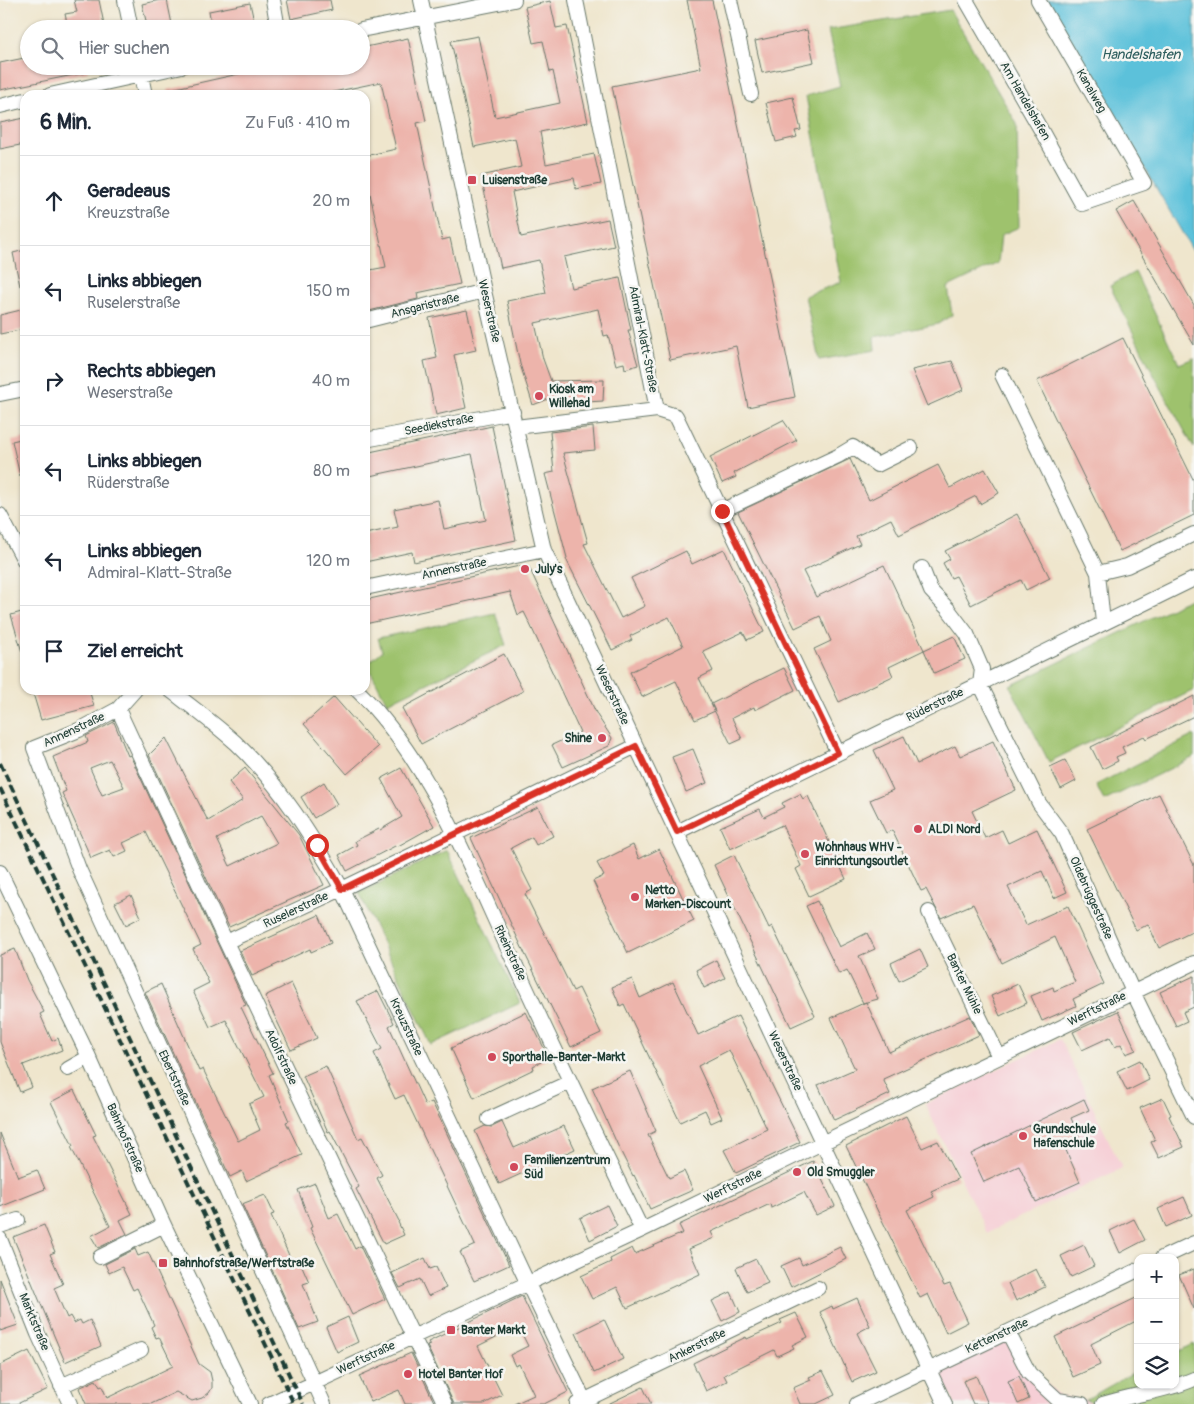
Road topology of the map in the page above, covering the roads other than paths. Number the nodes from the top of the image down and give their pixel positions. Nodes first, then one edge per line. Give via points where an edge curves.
1 (125, 0) edge
2 (273, 0) edge
3 (421, 0) edge
4 (514, 0) edge
5 (576, 0) edge
6 (730, 0) edge
7 (966, 0) edge
8 (1038, 0) edge
9 (424, 17) junction
10 (129, 20) edge
11 (276, 20) edge
12 (370, 28) edge
13 (125, 75) edge
14 (141, 75) edge
15 (69, 90) edge
16 (144, 90) edge
17 (751, 94) dead end
18 (20, 101) edge
19 (0, 106) edge
20 (1144, 183) joint
21 (484, 291) junction
22 (370, 320) edge
23 (1002, 375) dead end
24 (20, 390) edge
25 (0, 394) edge
26 (657, 410) junction
27 (513, 412) junction
28 (516, 427) junction
29 (370, 439) edge
30 (912, 448) dead end
31 (722, 511) junction
32 (0, 514) edge
33 (1194, 534) edge
34 (544, 550) junction
35 (20, 552) edge
36 (922, 568) dead end
37 (1098, 573) junction
38 (1194, 579) edge
39 (370, 587) edge
40 (1103, 623) junction
41 (980, 684) junction
42 (131, 695) edge
43 (176, 695) edge
44 (361, 695) edge
45 (118, 709) junction
46 (636, 746) junction
47 (34, 748) joint
48 (838, 753) junction
49 (677, 832) junction
50 (454, 834) junction
51 (0, 872) edge
52 (342, 889) junction
53 (929, 912) dead end
54 (226, 942) junction
55 (1194, 963) edge
56 (1134, 992) junction
57 (89, 1057) junction
58 (999, 1057) junction
59 (68, 1069) dead end
60 (570, 1082) junction
61 (1192, 1110) edge
62 (488, 1119) dead end
63 (823, 1143) junction
64 (18, 1220) dead end
65 (164, 1225) junction
66 (0, 1226) edge
67 (642, 1230) junction
68 (0, 1239) edge
69 (1194, 1243) edge
70 (1171, 1254) edge
71 (100, 1257) dead end
72 (1134, 1272) edge
73 (528, 1284) junction
74 (818, 1288) dead end
75 (1008, 1332) junction
76 (414, 1337) junction
77 (141, 1350) dead end
78 (929, 1368) junction
79 (1194, 1379) edge
80 (314, 1383) junction
81 (63, 1398) edge
82 (582, 1403) edge
83 (250, 1404) edge
84 (269, 1404) edge
85 (324, 1404) edge
86 (445, 1404) edge
87 (857, 1404) edge
88 (946, 1404) edge
89 (1082, 1404) edge
90 (1103, 1404) edge

1 - 10 street
2 - 11 street
3 - 9 street, Weserstraße
4 - 9 street
5 - 26 street, Admiral-Klatt-Straße
6 - 17 street
7 - 20 street, Am Handelshafen via 1082,204
8 - 20 street, Kanalweg
9 - 12 street
9 - 21 street, Weserstraße
13 - 15 street
14 - 16 street
18 - 19 street
21 - 22 street, Ansgaristraße
21 - 27 street, Weserstraße
23 - 37 street
24 - 25 street
26 - 28 street
26 - 31 street, Admiral-Klatt-Straße via 676,416
27 - 28 street, Weserstraße
27 - 29 street, Seediekstraße
28 - 34 street, Weserstraße
30 - 31 street via 877,465 853,447
31 - 48 street, Admiral-Klatt-Straße
32 - 35 street
33 - 37 street via 1127,566
34 - 39 street, Annenstraße
34 - 46 street, Weserstraße
36 - 41 street via 931,591 968,634 982,669
37 - 40 street
38 - 40 street, Rüderstraße
40 - 41 street, Rüderstraße
41 - 48 street, Rüderstraße
41 - 56 street, Oldebrüggestraße via 1039,803 1062,834
42 - 45 street, Annenstraße
43 - 52 street, Kreuzstraße via 236,743 262,771 291,806
44 - 50 street, Rheinstraße via 412,756
45 - 47 street, Annenstraße via 79,730
45 - 54 street, Adolfstraße
46 - 49 street, Weserstraße
46 - 50 street, Ruselerstraße
47 - 80 street, Ebertstraße via 79,869
48 - 49 street, Rüderstraße
49 - 63 street, Weserstraße
50 - 52 street, Ruselerstraße
50 - 60 street, Rheinstraße
51 - 57 street, Bahnhofstraße
52 - 54 street, Ruselerstraße
52 - 73 street, Kreuzstraße
53 - 58 street, Banter Mühle
54 - 76 street, Adolfstraße
55 - 56 street, Werftstraße
56 - 58 street, Werftstraße
56 - 61 street, Oldebrüggestraße
57 - 59 street
57 - 65 street, Bahnhofstraße
58 - 63 street, Werftstraße
60 - 62 street
60 - 67 street, Rheinstraße
63 - 67 street, Werftstraße
63 - 78 street, Weserstraße
64 - 66 street
65 - 71 street
65 - 83 street, Bahnhofstraße
67 - 73 street, Werftstraße
68 - 81 street, Marktstraße
69 - 70 street
72 - 75 street, Kettenstraße
73 - 76 street, Werftstraße
73 - 82 street, Kreuzstraße
74 - 82 street, Ankerstraße
75 - 78 street, Kettenstraße
75 - 89 street via 1029,1373 1058,1400
76 - 80 street, Werftstraße
76 - 86 street, Adolfstraße
77 - 81 street
78 - 87 street, Kettenstraße
78 - 88 street, Weserstraße
79 - 90 street via 1169,1389
80 - 84 street, Werftstraße
80 - 85 street, Ebertstraße

